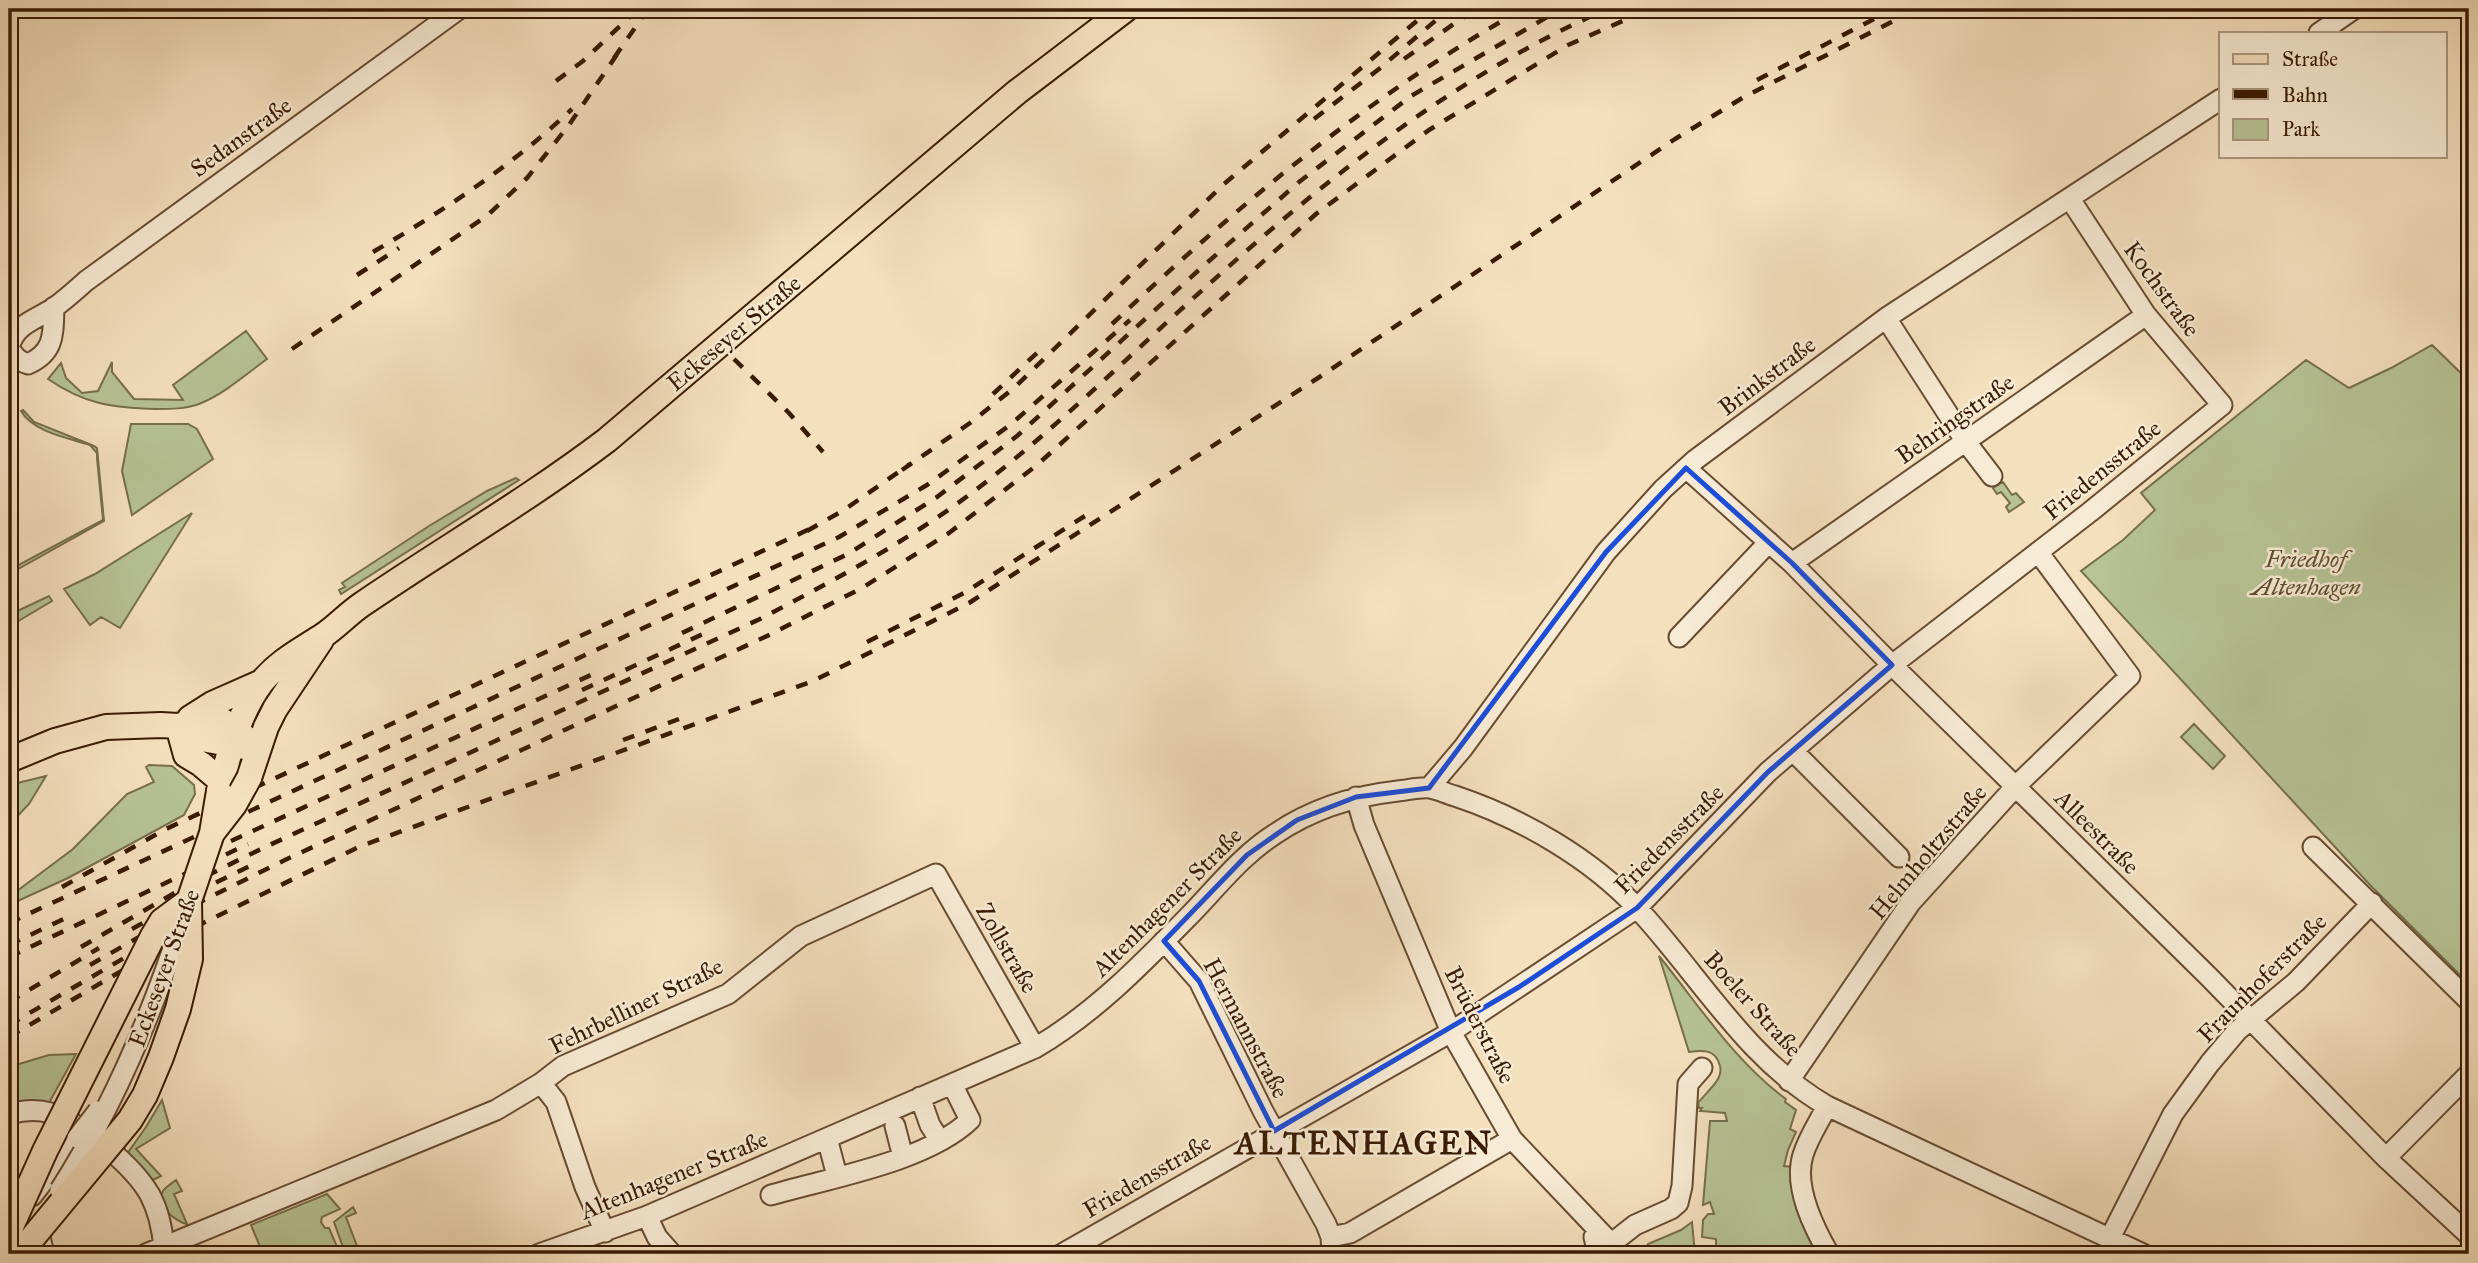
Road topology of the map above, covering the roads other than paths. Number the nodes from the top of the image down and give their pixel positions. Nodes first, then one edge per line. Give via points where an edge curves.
1 (459, 9) edge
2 (1126, 9) edge
3 (2354, 9) edge
4 (2320, 32) edge
5 (2219, 100) edge
6 (2070, 199) junction
7 (54, 307) dead end
8 (2146, 315) junction
9 (1886, 318) junction
10 (2222, 405) joint
11 (1966, 442) junction
12 (1686, 468) junction
13 (1992, 476) dead end
14 (1769, 542) junction
15 (2038, 552) junction
16 (1792, 563) junction
17 (324, 634) junction
18 (1679, 637) dead end
19 (1892, 665) junction
20 (262, 682) junction
21 (178, 726) junction
22 (235, 739) junction
23 (259, 748) junction
24 (1793, 751) junction
25 (9, 760) edge
26 (220, 786) junction
27 (2016, 786) junction
28 (1429, 788) junction
29 (1356, 797) junction
30 (212, 833) junction
31 (2313, 847) dead end
32 (1899, 857) dead end
33 (936, 874) joint
34 (189, 901) junction
35 (2372, 903) junction
36 (1637, 908) junction
37 (1164, 941) junction
38 (2469, 1001) edge
39 (2251, 1019) junction
40 (1451, 1031) junction
41 (1035, 1048) junction
42 (1702, 1068) dead end
43 (2469, 1073) edge
44 (1789, 1081) junction
45 (541, 1083) junction
46 (952, 1084) junction
47 (920, 1097) junction
48 (109, 1100) junction
49 (1827, 1106) junction
50 (9, 1114) edge
51 (895, 1126) dead end
52 (1274, 1131) junction
53 (827, 1138) junction
54 (1513, 1139) junction
55 (940, 1141) junction
56 (903, 1157) junction
57 (2386, 1158) junction
58 (837, 1176) junction
59 (33, 1195) junction
60 (771, 1195) dead end
61 (9, 1206) edge
62 (647, 1216) junction
63 (9, 1229) edge
64 (605, 1232) junction
65 (39, 1233) junction
66 (2469, 1236) edge
67 (2110, 1238) junction
68 (1607, 1245) edge
69 (1332, 1246) edge
70 (155, 1250) edge
71 (19, 1254) edge
72 (25, 1254) edge
73 (44, 1254) edge
74 (539, 1254) edge
75 (672, 1254) edge
76 (1062, 1254) edge
77 (1829, 1254) edge
78 (2140, 1254) edge

1 - 7 street, Sedanstraße
2 - 17 main road, Eckeseyer Straße via 1017,92 607,440
3 - 4 street
5 - 6 street, Brinkstraße
6 - 8 street, Kochstraße
6 - 9 street, Brinkstraße
8 - 10 street, Kochstraße
8 - 11 street, Behringstraße
9 - 11 street
9 - 12 street, Brinkstraße
10 - 15 street, Friedensstraße
11 - 13 street
11 - 16 street, Behringstraße
12 - 14 street, Alleestraße
12 - 28 street, Brinkstraße via 1606,552
14 - 16 street, Alleestraße
14 - 18 street
15 - 19 street, Friedensstraße
15 - 27 street, Helmholtzstraße via 2130,676
16 - 19 street, Alleestraße
17 - 20 main road, Eckeseyer Straße via 285,659
17 - 23 main road, Eckeseyer Straße via 275,709
19 - 24 street, Friedensstraße
19 - 27 street, Alleestraße
20 - 21 main road via 212,704
20 - 22 main road, Eckeseyer Straße via 243,713
21 - 22 main road via 218,719
21 - 25 main road via 106,727
21 - 26 main road via 186,755
22 - 23 main road
22 - 26 main road, Eckeseyer Straße
23 - 30 main road, Eckeseyer Straße, bridge via 249,778
24 - 32 street
24 - 36 street, Friedensstraße
26 - 30 main road, Eckeseyer Straße, bridge
27 - 39 street, Alleestraße
27 - 44 street, Helmholtzstraße via 1911,902
28 - 29 street, Altenhagener Straße
28 - 36 street, Boeler Straße via 1524,826 1598,873
29 - 37 street, Altenhagener Straße via 1325,807 1263,842
29 - 40 street, Brüderstraße
30 - 34 main road, Eckeseyer Straße, bridge
31 - 35 street
33 - 41 street, Zollstraße
33 - 45 street, Fehrbelliner Straße via 802,936 728,994 563,1066
34 - 48 street, Eckeseyer Straße, bridge via 163,983
34 - 63 main road, bridge via 162,920 153,936
34 - 71 main road, bridge via 190,959 174,1021 145,1095 116,1139
35 - 38 street
35 - 39 street, Fraunhoferstraße via 2296,982
36 - 40 street, Friedensstraße
36 - 44 street, Boeler Straße via 1720,1010
37 - 41 street, Altenhagener Straße via 1098,1005
37 - 52 street, Hermannstraße via 1199,981
39 - 57 street, Alleestraße
39 - 67 street, Fraunhoferstraße via 2219,1052 2174,1114
40 - 52 street, Friedensstraße
40 - 54 street, Brüderstraße
41 - 46 street, Altenhagener Straße
42 - 68 street via 1688,1084 1678,1203
43 - 57 street
44 - 49 street, Boeler Straße
45 - 64 street, Fehrbelliner Straße via 556,1102
45 - 70 street, Fehrbelliner Straße via 496,1110
46 - 47 street, Altenhagener Straße
46 - 55 street via 970,1120
47 - 53 street, Altenhagener Straße
47 - 55 street
48 - 59 street, Eckeseyer Straße, bridge
48 - 65 street, Eckeseyer Straße, bridge via 90,1144
49 - 67 street, Boeler Straße
49 - 77 street via 1806,1148 1801,1171 1809,1210
50 - 70 street via 51,1113 92,1137 126,1166 149,1192 160,1217
51 - 56 street
52 - 69 street, Hermannstraße via 1326,1224
52 - 76 street, Friedensstraße
53 - 58 street
53 - 62 street, Altenhagener Straße
54 - 68 street, Brüderstraße
54 - 69 street
55 - 56 street
56 - 58 street
57 - 66 street, Alleestraße
58 - 60 street
59 - 61 street
59 - 63 street, Eckeseyer Straße
62 - 64 street, Altenhagener Straße
62 - 75 street
64 - 74 street, Altenhagener Straße
65 - 72 street, Eckeseyer Straße
65 - 73 street
67 - 78 street, Boeler Straße

